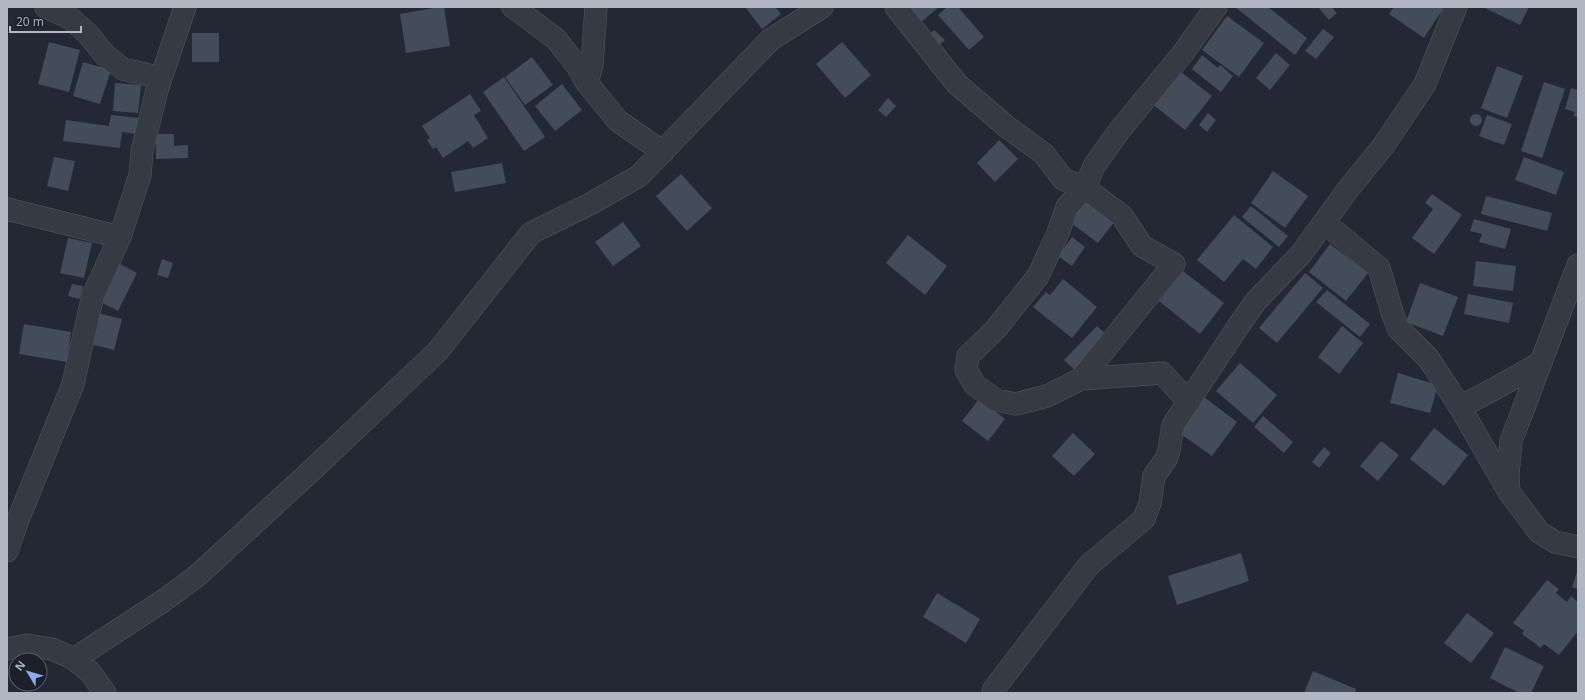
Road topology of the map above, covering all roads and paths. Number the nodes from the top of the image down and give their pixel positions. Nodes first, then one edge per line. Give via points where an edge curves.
1 (46, 7) edge
2 (185, 7) edge
3 (513, 7) edge
4 (596, 7) edge
5 (822, 7) edge
6 (896, 7) edge
7 (1216, 7) edge
8 (1456, 7) edge
9 (161, 78) junction
10 (587, 83) junction
11 (663, 152) junction
12 (1085, 188) junction
13 (7, 209) edge
14 (1324, 222) junction
15 (120, 237) junction
16 (1578, 265) edge
17 (1540, 362) junction
18 (1081, 379) junction
19 (1189, 402) junction
20 (1460, 407) junction
21 (1509, 492) junction
22 (1578, 547) edge
23 (7, 551) edge
24 (7, 649) edge
25 (74, 659) junction
26 (105, 693) edge
27 (993, 693) edge

1 - 9 street via 70,18 88,34 105,55 123,69
2 - 9 street
3 - 10 street via 556,39 578,66
4 - 10 street via 592,65
5 - 11 street via 770,40
6 - 12 street via 956,84 1044,154 1063,179
7 - 12 street via 1183,53 1110,142 1094,166
8 - 14 street via 1425,84 1384,145
9 - 15 street via 142,151 140,175
10 - 11 street via 618,121
11 - 25 street via 639,176 531,233 438,351 311,471 197,576
12 - 18 street via 1122,216 1142,246 1174,264
12 - 18 street via 1067,207 1038,276 995,330 968,356 966,370 975,385 996,400 1016,404 1046,396
13 - 15 street
14 - 19 street via 1301,254 1256,300
14 - 20 street via 1379,268 1398,328 1429,360
15 - 23 street via 93,294 73,384
16 - 17 street
17 - 20 street
17 - 21 street via 1511,441
18 - 19 street via 1162,373
19 - 27 street via 1173,425 1169,450 1154,476 1150,503 1144,519 1089,564
20 - 21 street
21 - 22 street via 1539,532 1556,542
24 - 25 street via 27,645 52,649
25 - 26 street via 90,672

